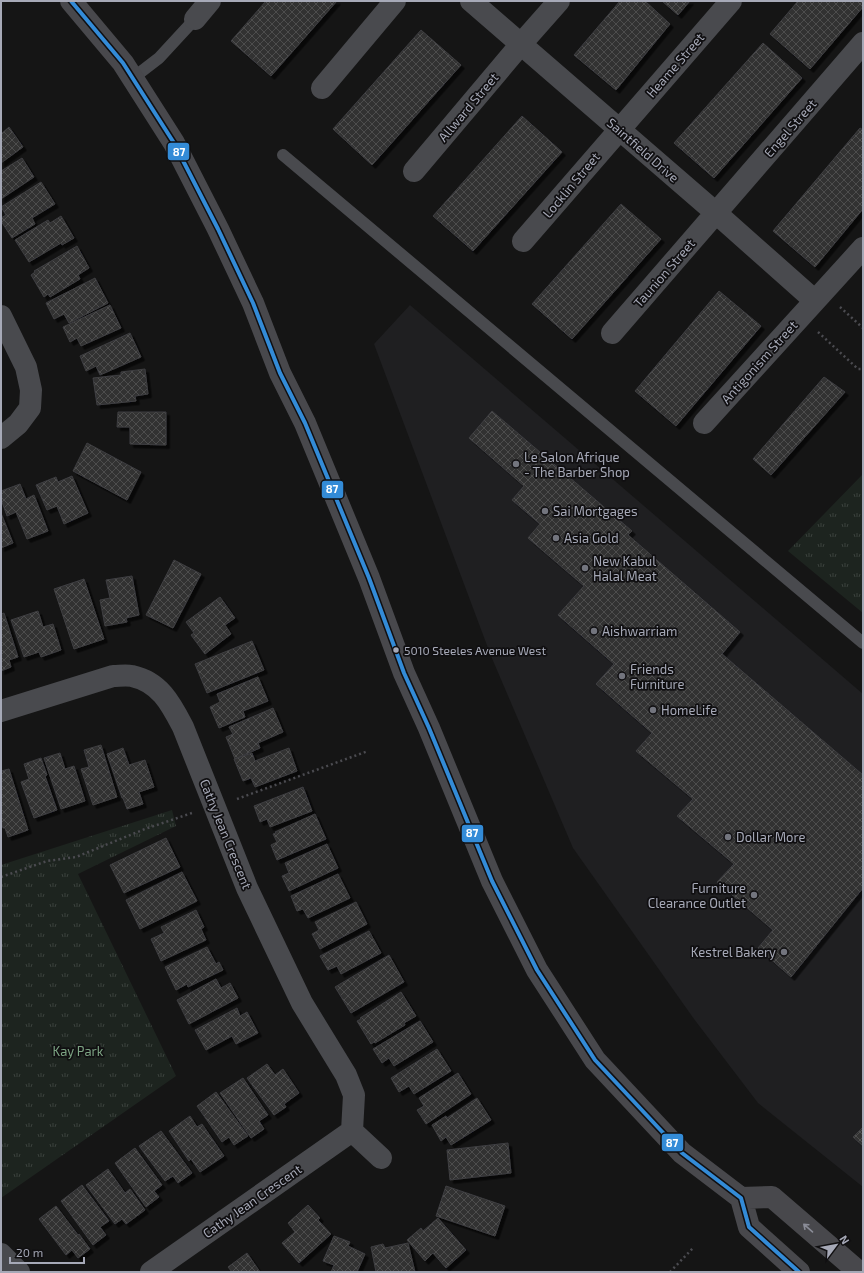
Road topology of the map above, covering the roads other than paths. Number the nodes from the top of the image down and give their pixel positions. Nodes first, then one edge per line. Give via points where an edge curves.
1 (71, 1) edge
2 (210, 1) edge
3 (395, 1) edge
4 (471, 1) edge
5 (558, 1) edge
6 (731, 1) edge
7 (195, 19) joint
8 (521, 44) junction
9 (863, 44) edge
10 (133, 78) junction
11 (322, 88) dead end
12 (619, 129) junction
13 (283, 155) dead end
14 (414, 171) dead end
15 (716, 213) junction
16 (523, 241) dead end
17 (863, 248) edge
18 (814, 300) junction
19 (1, 316) edge
20 (612, 333) dead end
21 (704, 423) dead end
22 (1, 438) edge
23 (863, 643) edge
24 (1, 711) edge
25 (352, 1130) junction
26 (381, 1158) dead end
27 (741, 1198) junction
28 (1, 1254) edge
29 (19, 1272) edge
30 (151, 1272) edge
31 (799, 1272) edge
32 (859, 1272) edge

1 - 10 main road
2 - 7 street
3 - 11 street
4 - 8 street, Saintfield Drive
5 - 8 street, Allward Street
6 - 12 street, Heame Street
7 - 10 lane via 159,58
8 - 12 street, Saintfield Drive
8 - 14 street, Allward Street
9 - 15 street, Engel Street
10 - 27 main road via 174,143 253,303 280,374 305,423 331,485 404,673 492,881 537,970 595,1060 682,1154
12 - 15 street, Saintfield Drive
12 - 16 street, Locklin Street
13 - 23 lane
15 - 18 street, Saintfield Drive
15 - 20 street, Taunion Street
17 - 18 street, Antigonism Street
18 - 21 street, Antigonism Street
19 - 22 street via 26,367 31,390 30,408 18,424
24 - 25 street, Cathy Jean Crescent via 113,676 132,676 152,684 163,694 183,727 247,888 299,995 346,1075 354,1095
25 - 26 street
25 - 30 street, Cathy Jean Crescent
27 - 31 main road via 749,1227
32 -> 27 main road via 772,1197
28 - 29 street

